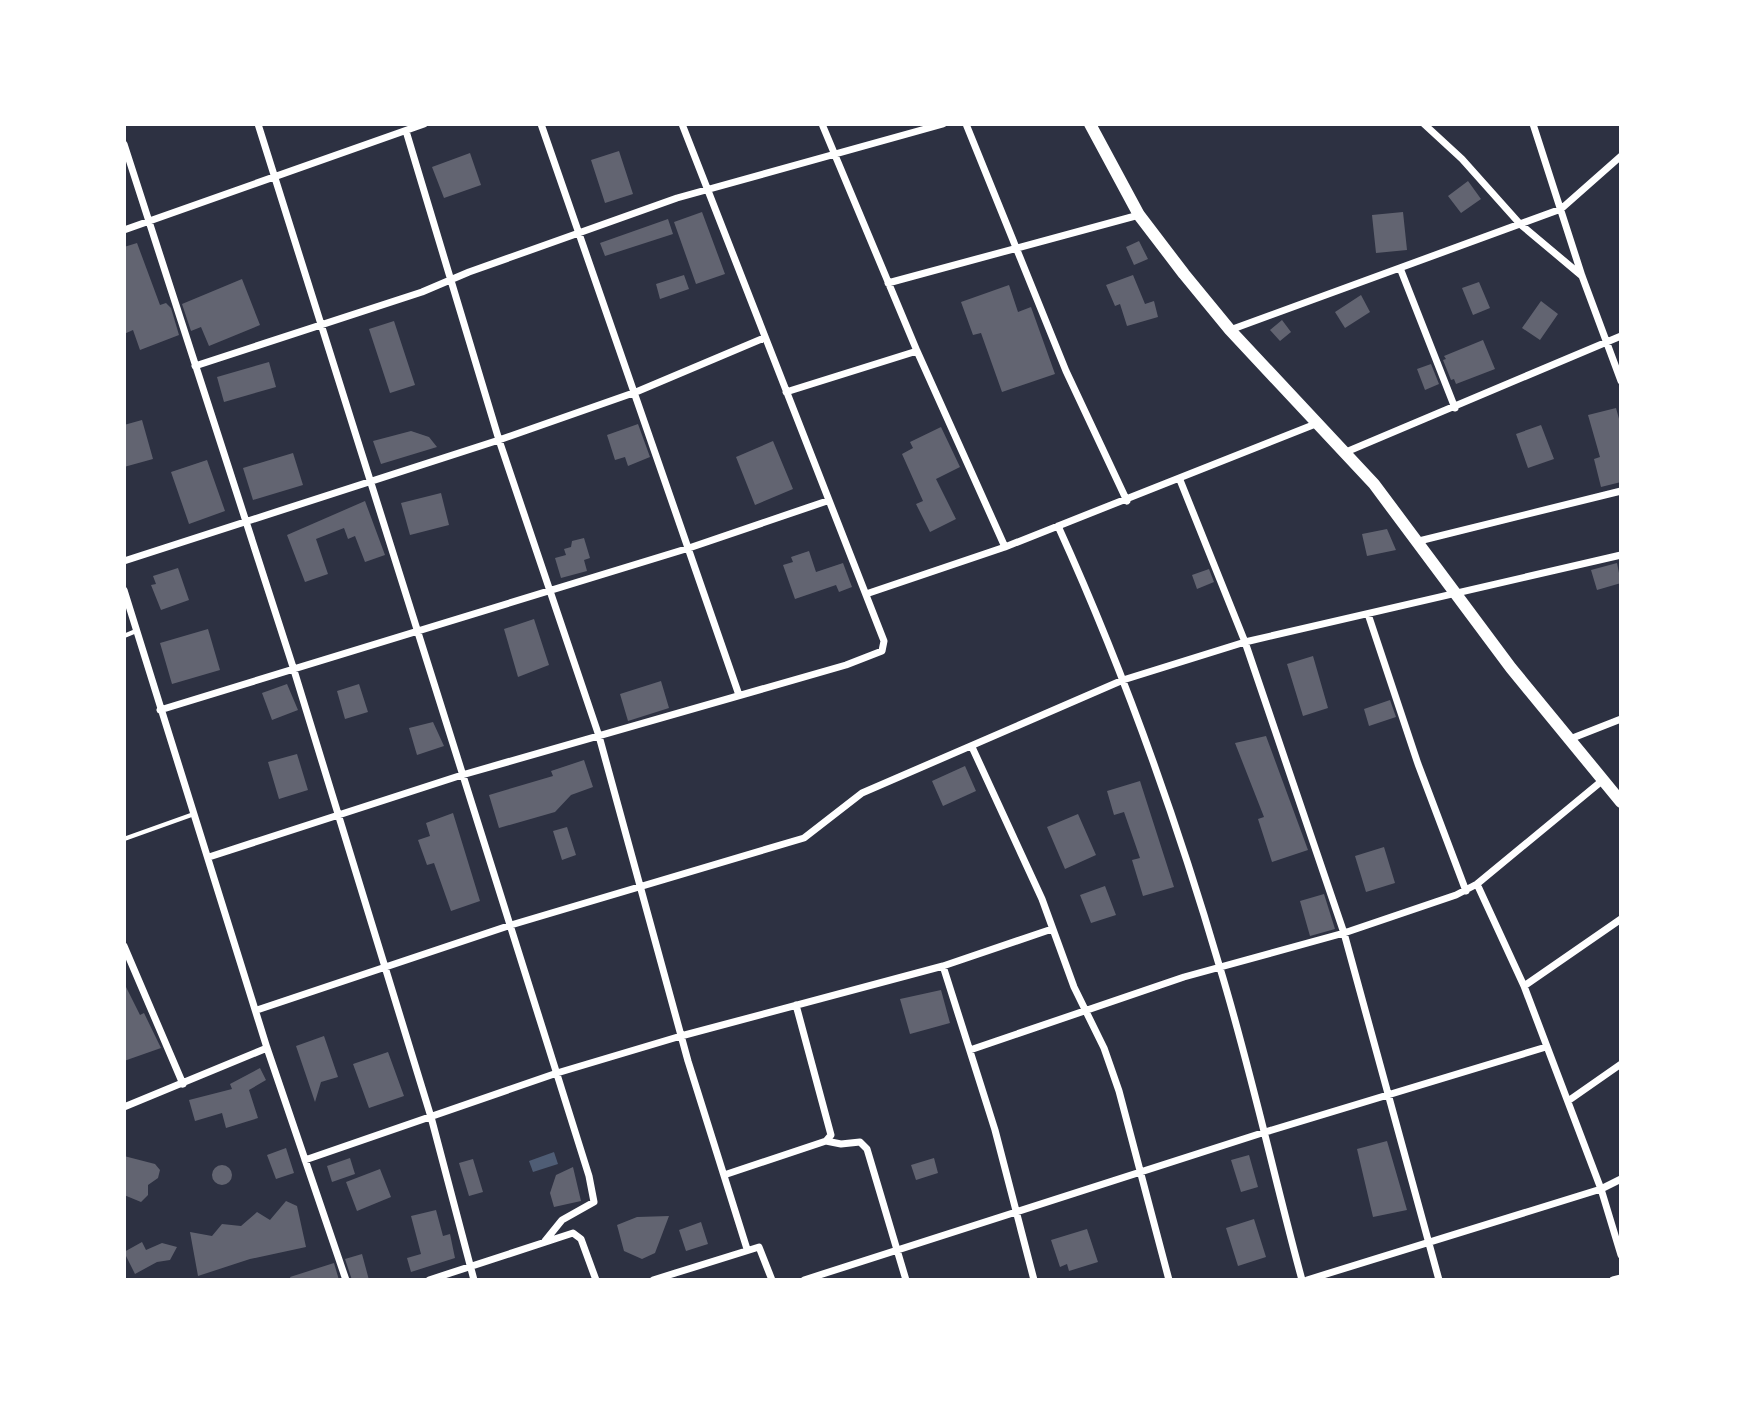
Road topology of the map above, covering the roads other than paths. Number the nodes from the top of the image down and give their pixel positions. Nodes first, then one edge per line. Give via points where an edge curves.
1 (258, 124) edge
2 (424, 124) edge
3 (541, 124) edge
4 (682, 124) edge
5 (822, 124) edge
6 (943, 124) edge
7 (966, 124) edge
8 (1090, 124) edge
9 (1424, 124) edge
10 (1533, 124) edge
11 (406, 131) junction
12 (124, 144) edge
13 (833, 154) junction
14 (1621, 156) edge
15 (275, 176) junction
16 (708, 191) junction
17 (1560, 209) junction
18 (1139, 215) junction
19 (150, 220) junction
20 (1520, 224) junction
21 (124, 230) edge
22 (578, 233) junction
23 (1014, 248) junction
24 (1399, 268) junction
25 (1582, 276) junction
26 (450, 280) junction
27 (888, 283) junction
28 (322, 325) junction
29 (1230, 330) junction
30 (1621, 337) edge
31 (764, 338) junction
32 (1607, 344) junction
33 (917, 351) junction
34 (195, 366) junction
35 (1621, 381) edge
36 (786, 391) junction
37 (636, 392) junction
38 (1455, 408) junction
39 (1318, 423) junction
40 (499, 440) junction
41 (1346, 452) junction
42 (1180, 480) junction
43 (372, 481) junction
44 (1621, 491) edge
45 (827, 501) junction
46 (1126, 501) junction
47 (244, 520) junction
48 (1058, 526) junction
49 (1419, 541) junction
50 (1005, 547) junction
51 (689, 548) junction
52 (1621, 555) edge
53 (124, 561) edge
54 (124, 590) edge
55 (551, 591) junction
56 (1458, 593) junction
57 (866, 594) junction
58 (1368, 614) junction
59 (418, 629) junction
60 (136, 631) junction
61 (124, 636) edge
62 (1245, 642) junction
63 (293, 667) junction
64 (1123, 680) junction
65 (739, 695) junction
66 (160, 709) junction
67 (1621, 719) edge
68 (599, 736) junction
69 (1570, 739) junction
70 (972, 747) junction
71 (462, 775) junction
72 (1603, 779) junction
73 (1621, 802) edge
74 (195, 813) junction
75 (338, 814) junction
76 (124, 839) edge
77 (209, 857) junction
78 (1478, 884) junction
79 (642, 886) junction
80 (1466, 891) junction
81 (1621, 919) edge
82 (511, 925) junction
83 (1052, 929) junction
84 (1345, 933) junction
85 (124, 946) edge
86 (384, 966) junction
87 (943, 966) junction
88 (1221, 968) junction
89 (1524, 986) junction
90 (796, 1005) junction
91 (257, 1010) junction
92 (1083, 1010) junction
93 (681, 1036) junction
94 (1546, 1047) junction
95 (267, 1048) junction
96 (971, 1050) junction
97 (1621, 1064) edge
98 (557, 1073) junction
99 (183, 1084) junction
100 (1390, 1095) junction
101 (1568, 1101) junction
102 (124, 1107) edge
103 (431, 1116) junction
104 (1262, 1133) junction
105 (827, 1141) junction
106 (305, 1160) junction
107 (1140, 1172) junction
108 (724, 1175) junction
109 (1621, 1179) edge
110 (1601, 1189) junction
111 (1017, 1210) junction
112 (545, 1241) junction
113 (1428, 1241) junction
114 (898, 1248) junction
115 (747, 1249) junction
116 (1621, 1255) edge
117 (470, 1266) junction
118 (1621, 1278) edge
119 (346, 1280) edge
120 (429, 1280) edge
121 (474, 1280) edge
122 (596, 1280) edge
123 (653, 1280) edge
124 (772, 1280) edge
125 (804, 1280) edge
126 (906, 1280) edge
127 (1034, 1280) edge
128 (1169, 1280) edge
129 (1305, 1280) edge
130 (1439, 1280) edge
131 (1613, 1280) edge

1 - 15 street
2 - 11 street
3 - 22 street
4 - 16 street
5 - 13 street
6 - 13 street
7 - 23 street
8 - 18 main road
9 - 20 street
10 - 17 street
11 - 15 street
11 - 26 street
12 - 19 street
13 - 16 street
13 - 27 street
14 - 17 street
15 - 19 street
15 - 28 street
16 - 22 street
16 - 31 street
17 - 20 street
17 - 25 street
18 - 23 street
18 - 29 main road
19 - 21 street
19 - 34 street
20 - 24 street
20 - 25 street
22 - 26 street
22 - 37 street
23 - 27 street
23 - 46 street
24 - 29 street
24 - 38 street
25 - 32 street
26 - 28 street
26 - 40 street
27 - 33 street
28 - 34 street
28 - 43 street
29 - 39 main road
30 - 32 street
31 - 36 street
31 - 37 street
32 - 35 street
32 - 38 street
33 - 36 street
33 - 50 street
34 - 47 street
36 - 45 street
37 - 40 street
37 - 51 street
38 - 41 street
39 - 41 main road
39 - 42 street
40 - 43 street
40 - 55 street
41 - 49 main road
42 - 46 street
42 - 62 street
43 - 47 street
43 - 59 street
44 - 49 street
45 - 51 street
45 - 57 street
46 - 48 street
47 - 53 street
47 - 63 street
48 - 50 street
48 - 64 street
49 - 56 main road
50 - 57 street
51 - 55 street
51 - 65 street
52 - 56 street
54 - 60 street
55 - 59 street
55 - 68 street
56 - 58 street
56 - 69 main road
57 - 65 street via 884,641 879,653
58 - 62 street
58 - 80 street
59 - 63 street
59 - 71 street
60 - 61 lane
60 - 66 street
62 - 64 street
62 - 84 street
63 - 66 street
63 - 75 street
64 - 70 street
64 - 88 street
65 - 68 street
66 - 74 street
67 - 69 street
68 - 71 street
68 - 79 street
69 - 72 main road
70 - 79 street via 862,793 804,838
70 - 83 street
71 - 75 street
71 - 82 street
72 - 73 main road
72 - 78 street
74 - 76 lane
74 - 77 street
75 - 77 street
75 - 86 street
77 - 91 street
78 - 80 street
78 - 89 street
79 - 82 street
79 - 93 street
80 - 84 street
81 - 89 street
82 - 86 street
82 - 98 street
83 - 87 street
83 - 92 street
84 - 88 street
84 - 100 street
85 - 99 street
86 - 91 street
86 - 103 street
87 - 90 street
87 - 96 street
88 - 92 street
88 - 104 street
89 - 94 street
90 - 93 street
90 - 105 street via 831,1129
91 - 95 street
92 - 96 street
92 - 107 street via 1104,1048
93 - 98 street
93 - 108 street
94 - 100 street
94 - 101 street
95 - 99 street
95 - 106 street
96 - 111 street
97 - 101 street
98 - 103 street
98 - 112 street via 595,1199 562,1220
99 - 102 street
100 - 104 street
100 - 113 street
101 - 110 street
103 - 106 street
103 - 117 street
104 - 107 street
104 - 129 street
105 - 108 street
105 - 114 street via 865,1145
106 - 119 street
107 - 111 street
107 - 128 street
108 - 115 street
109 - 110 street
110 - 113 street
110 - 116 street
111 - 114 street
111 - 127 street
112 - 117 street
112 - 122 street via 577,1234
113 - 129 street
113 - 130 street
114 - 125 street
114 - 126 street
115 - 123 street
115 - 124 street via 761,1247
117 - 120 street
117 - 121 street
118 - 131 street

